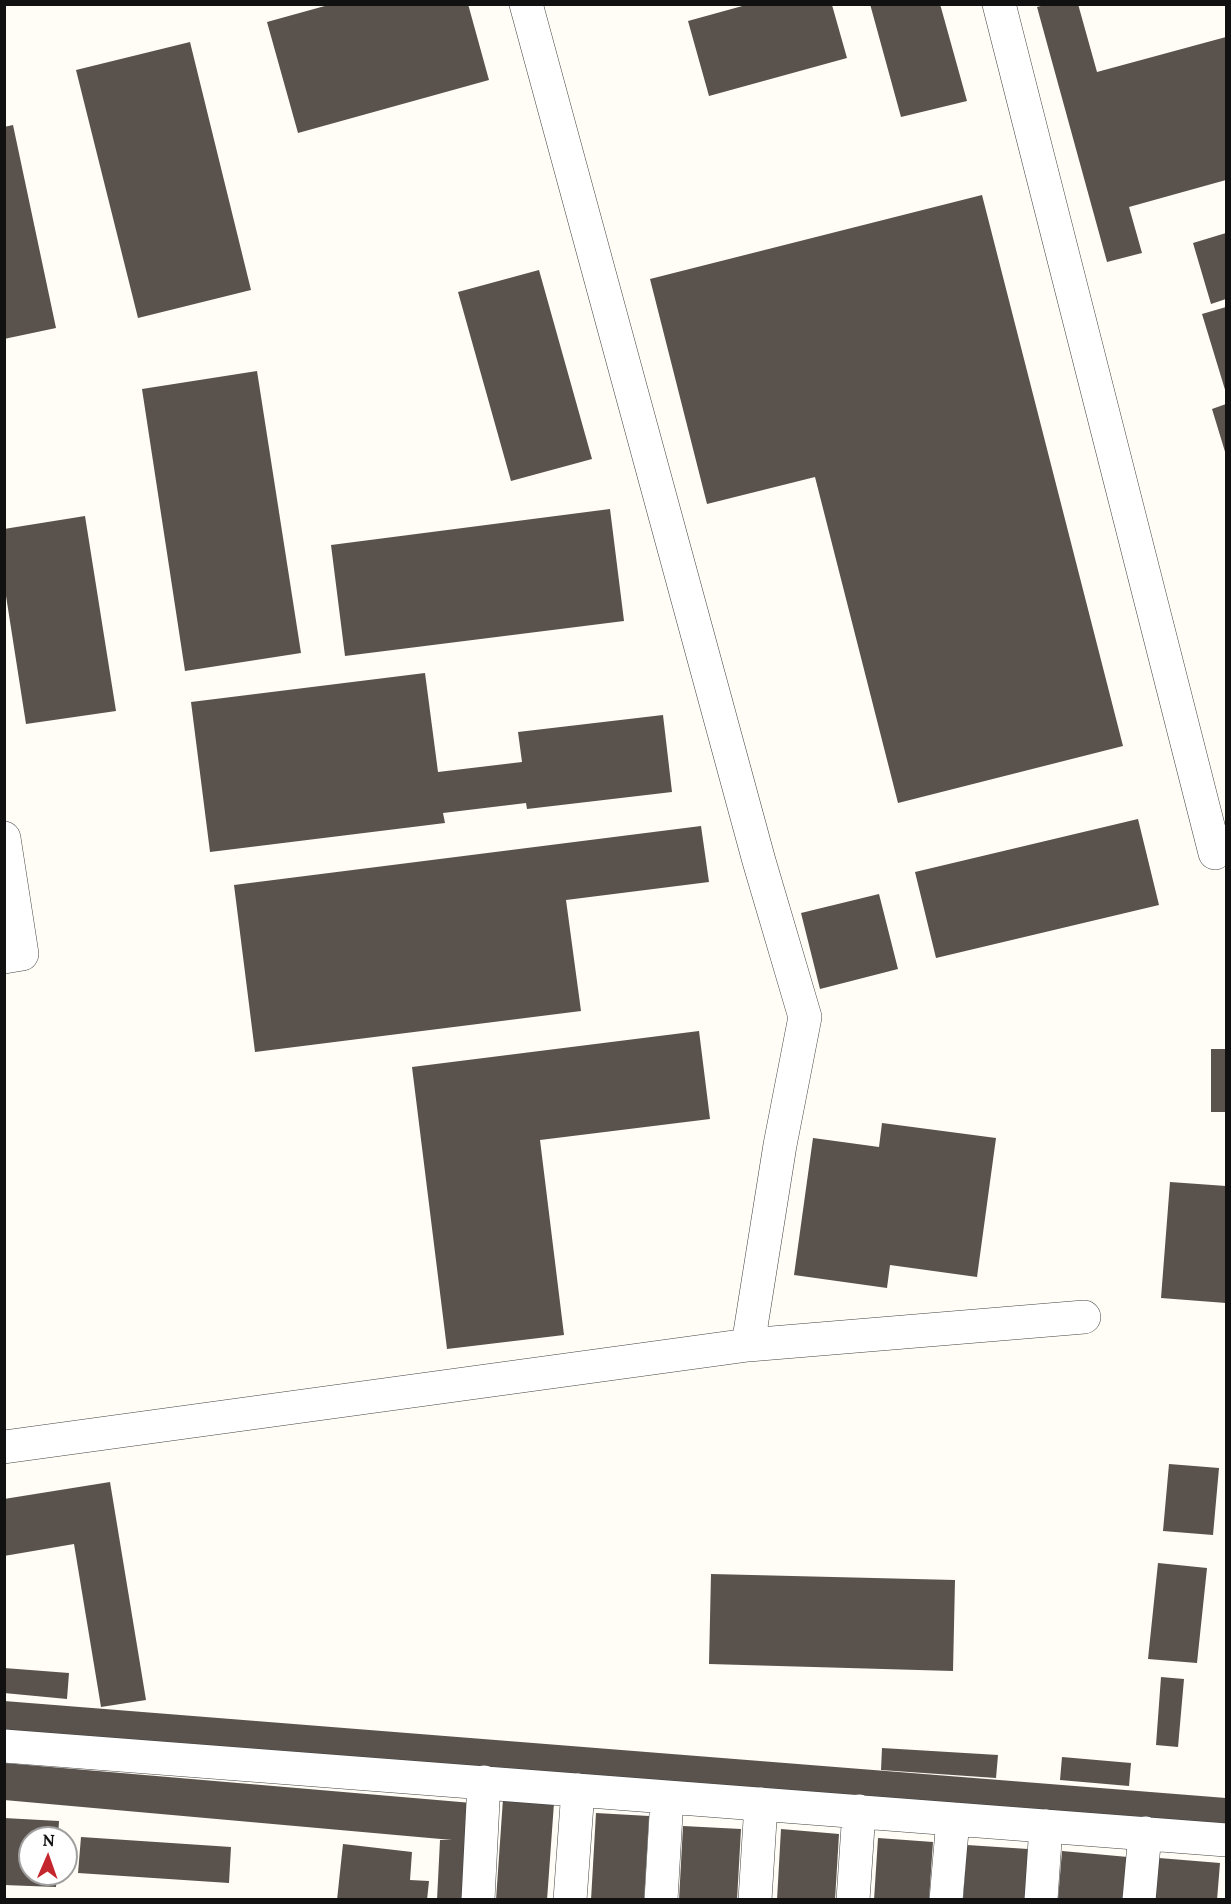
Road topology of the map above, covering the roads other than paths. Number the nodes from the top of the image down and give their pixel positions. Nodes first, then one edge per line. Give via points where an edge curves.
1 (526, 4) edge
2 (999, 4) edge
3 (4, 838) edge
4 (1215, 853) dead end
5 (4, 957) edge
6 (1084, 1317) dead end
7 (748, 1345) junction
8 (4, 1447) edge
9 (4, 1746) edge
10 (484, 1782) junction
11 (578, 1790) junction
12 (667, 1797) junction
13 (760, 1804) junction
14 (859, 1811) junction
15 (953, 1819) junction
16 (1047, 1826) junction
17 (1145, 1833) junction
18 (1227, 1840) edge
19 (478, 1899) edge
20 (570, 1899) edge
21 (661, 1899) edge
22 (755, 1899) edge
23 (853, 1899) edge
24 (946, 1899) edge
25 (1041, 1899) edge
26 (1139, 1899) edge

1 - 7 lane via 805,1017
2 - 4 lane
3 - 5 lane via 22,954
6 - 7 lane
7 - 8 lane
9 - 10 lane
10 - 11 lane
10 - 19 lane
11 - 12 lane
11 - 20 lane
12 - 13 lane
12 - 21 lane
13 - 14 lane
13 - 22 lane
14 - 15 lane
14 - 23 lane
15 - 16 lane
15 - 24 lane
16 - 17 lane
16 - 25 lane
17 - 18 lane
17 - 26 lane

